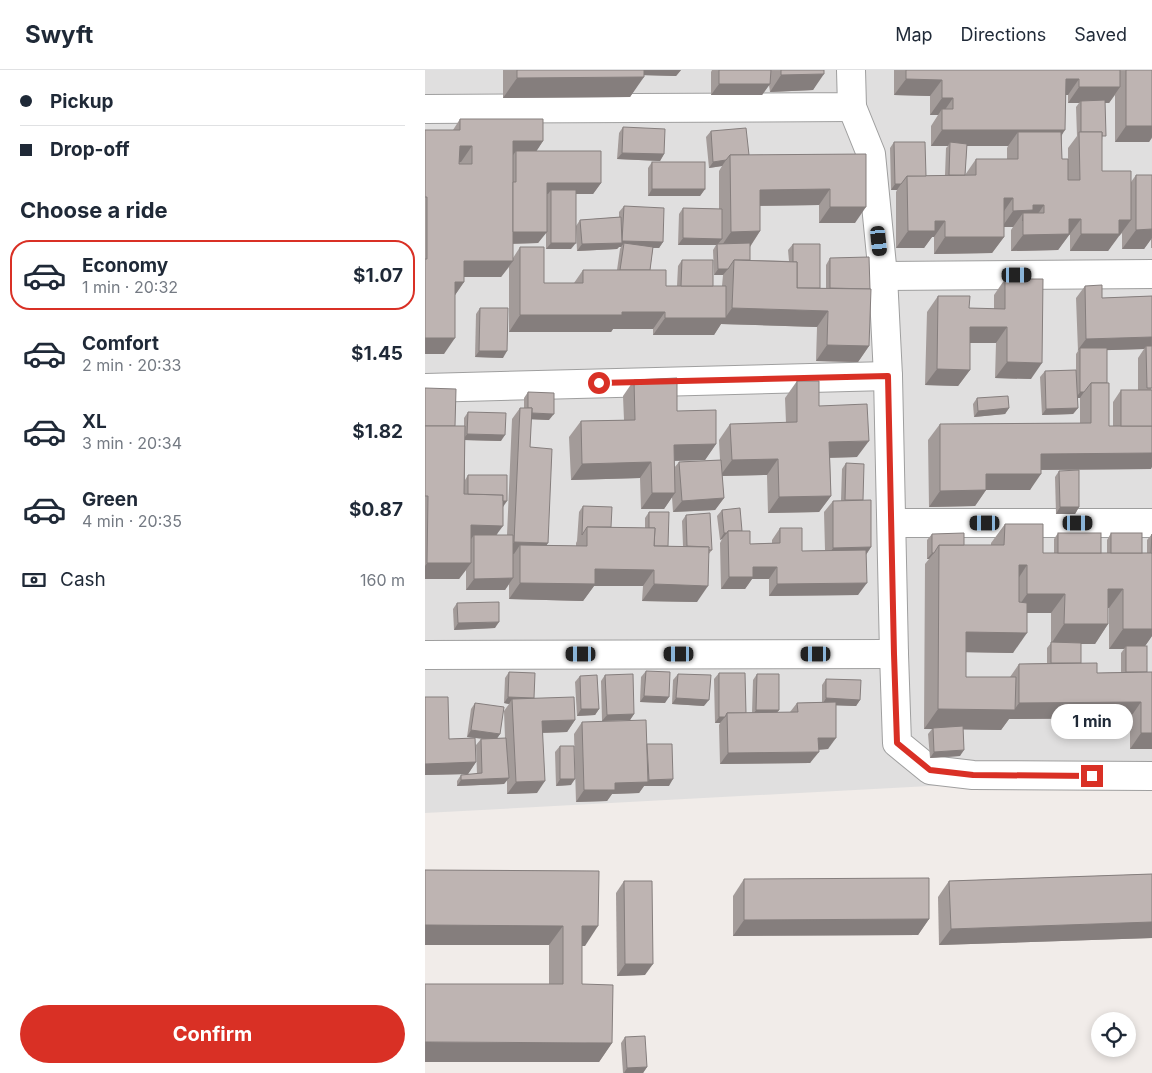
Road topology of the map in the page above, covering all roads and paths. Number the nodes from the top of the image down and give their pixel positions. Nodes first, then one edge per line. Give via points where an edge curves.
1 (851, 70) edge
2 (852, 107) junction
3 (425, 109) edge
4 (1152, 274) edge
5 (883, 276) junction
6 (888, 376) junction
7 (425, 388) edge
8 (892, 523) junction
9 (1152, 523) edge
10 (894, 654) junction
11 (425, 655) edge
12 (1152, 776) edge

1 - 2 street
2 - 3 street
2 - 5 street via 871,154
4 - 5 street
5 - 6 street
6 - 7 street
6 - 8 street
8 - 9 street
8 - 10 street
10 - 11 street
10 - 12 street via 897,743 930,770 973,775

